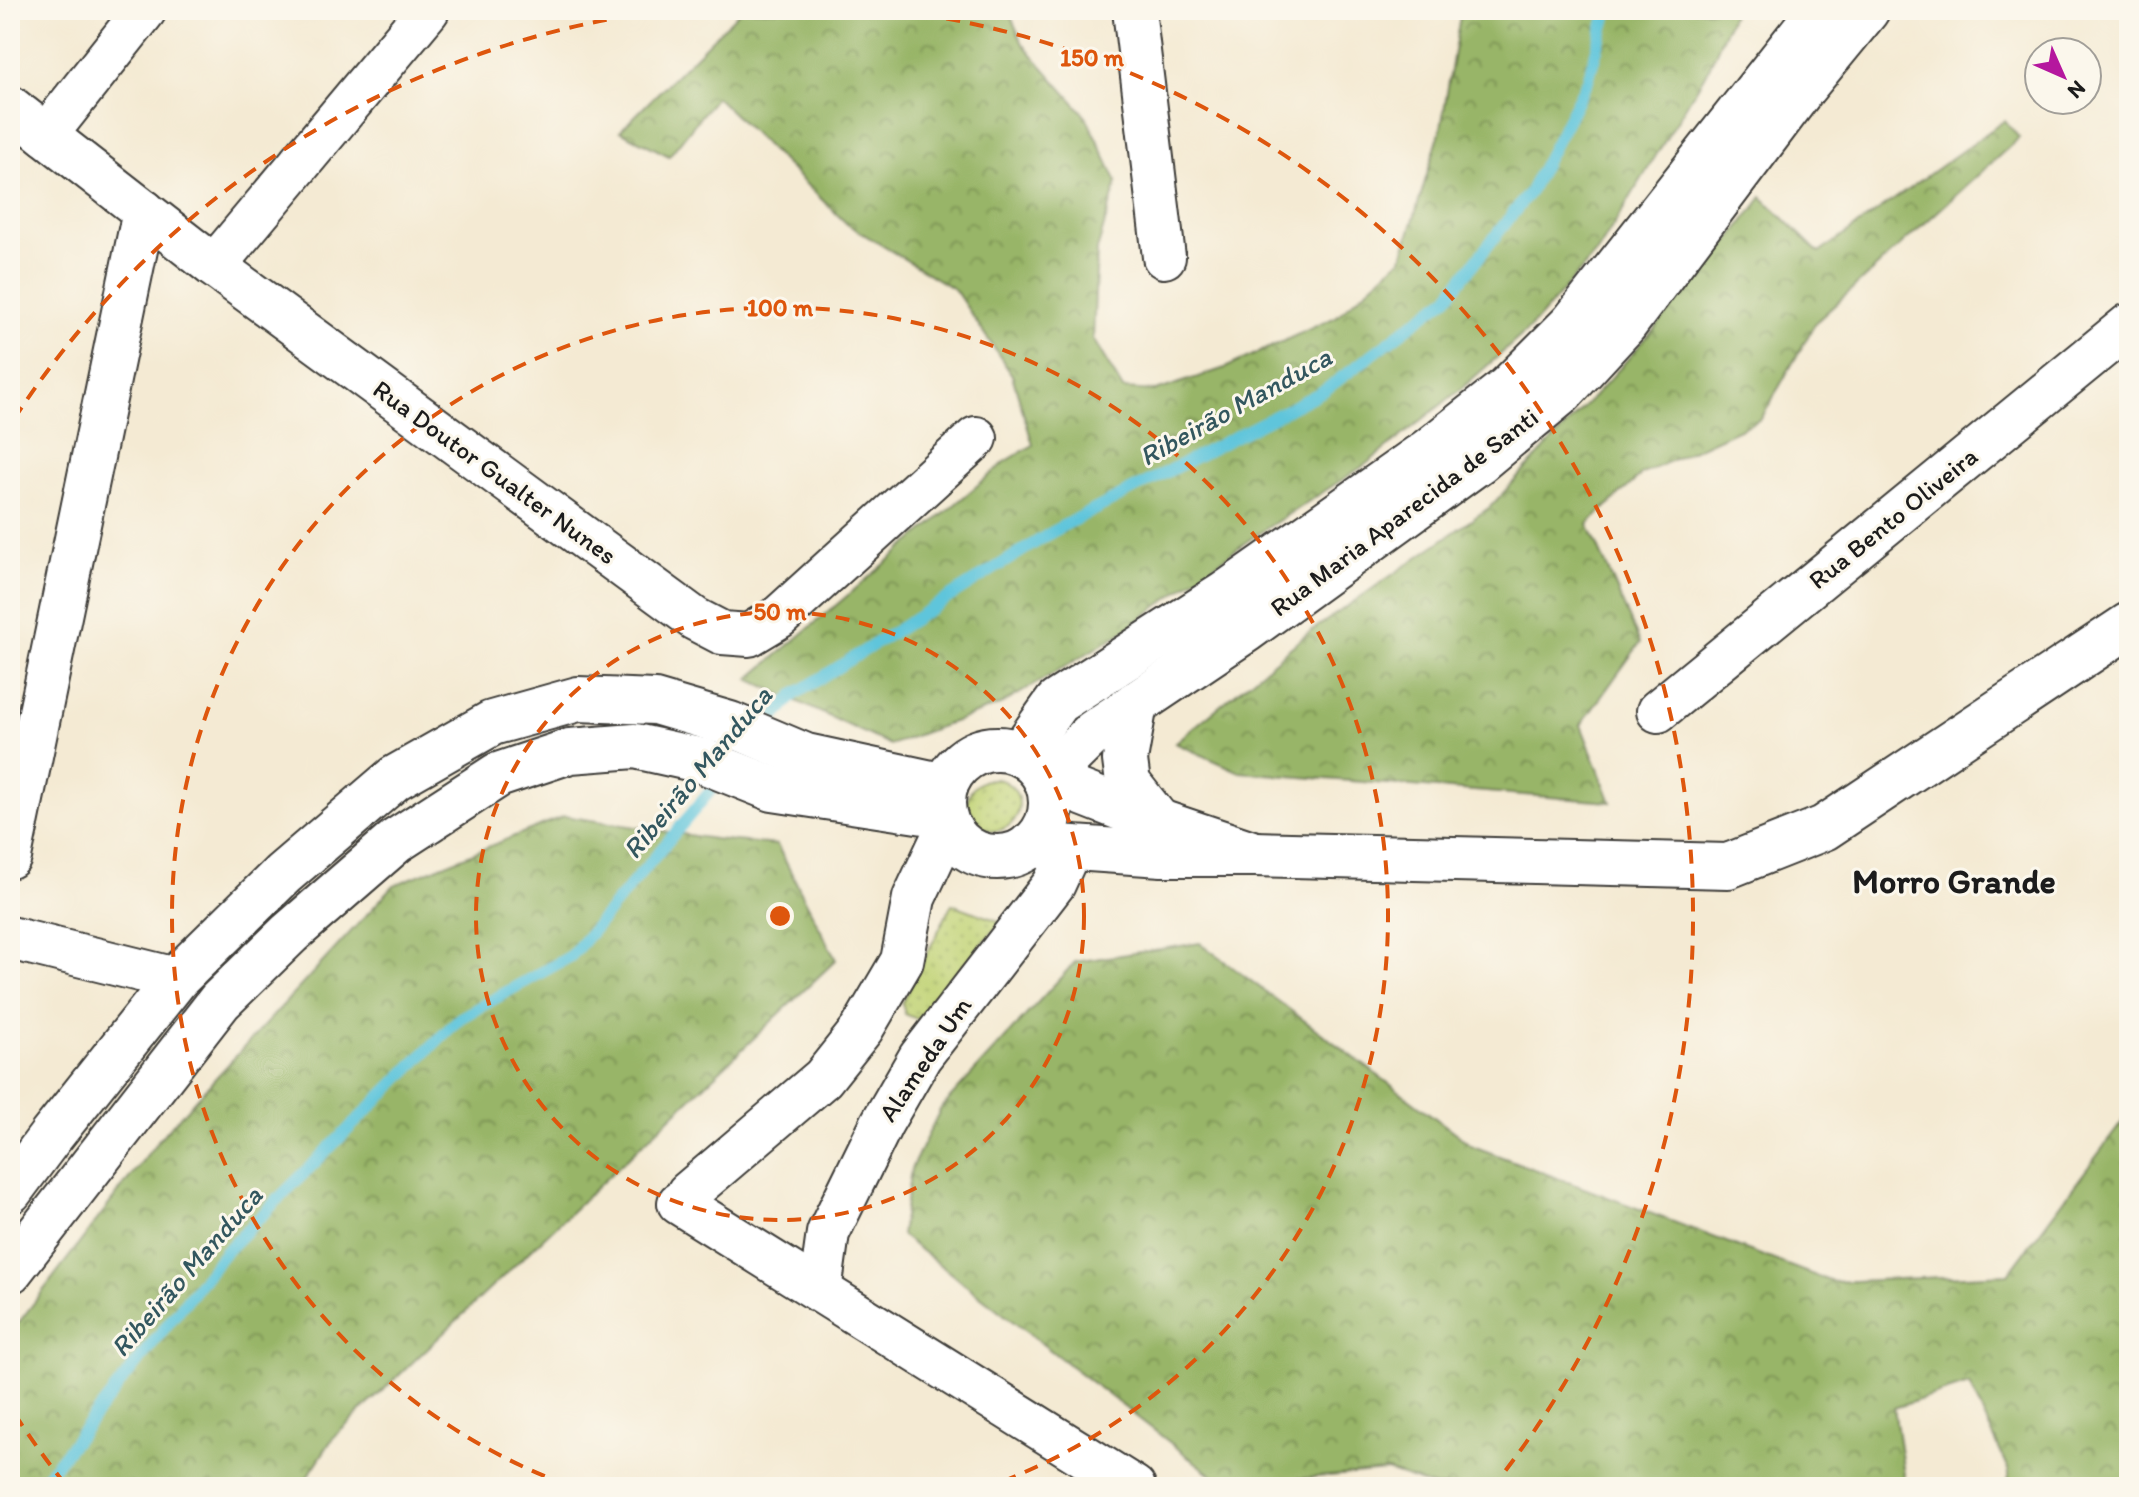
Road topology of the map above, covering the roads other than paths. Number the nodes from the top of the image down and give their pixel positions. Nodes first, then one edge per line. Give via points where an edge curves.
1 (145, 10) edge
2 (428, 10) edge
3 (1134, 10) edge
4 (1820, 10) edge
5 (1867, 10) edge
6 (10, 107) edge
7 (46, 135) junction
8 (144, 211) junction
9 (1164, 257) dead end
10 (214, 266) junction
11 (2129, 325) edge
12 (976, 438) dead end
13 (2129, 625) edge
14 (1135, 704) junction
15 (1658, 711) dead end
16 (1033, 766) junction
17 (946, 809) junction
18 (1158, 821) junction
19 (1051, 846) junction
20 (1255, 854) junction
21 (10, 857) edge
22 (10, 938) edge
23 (176, 979) junction
24 (10, 1191) edge
25 (10, 1271) edge
26 (820, 1291) junction
27 (1134, 1487) edge

1 - 7 street
2 - 10 street
3 - 9 street
4 - 16 main road, Rua Maria Aparecida de Santi via 1573,323 1508,388 1225,594 1057,702
5 - 14 main road, Rua Maria Aparecida de Santi via 1625,324 1562,392 1465,471
6 - 7 street, Rua Doutor Gualter Nunes
7 - 8 street, Rua Doutor Gualter Nunes
8 - 10 street, Rua Doutor Gualter Nunes
8 - 21 street
10 - 12 street, Rua Doutor Gualter Nunes via 682,610 722,633 749,635 779,617
11 - 15 street, Rua Bento Oliveira
13 - 20 main road via 1824,828 1728,866
14 - 16 main road, Rua Maria Aparecida de Santi
14 - 18 main road via 1125,760 1128,783
16 - 17 main road via 998,749 976,753 957,766
16 - 18 main road
16 - 19 main road via 1050,790 1046,826
17 - 19 main road via 963,845 973,852 1009,856
17 - 23 main road via 730,724 655,702 578,699 492,723 395,778 283,874
17 - 25 main road via 773,789 703,761 635,746 570,751 498,775 396,841 220,1001
17 - 26 street via 914,898 902,961 862,1029 823,1078 684,1198
18 - 20 main road
19 - 20 main road
19 - 26 street, Alameda Um via 1054,884 920,1057 882,1123 828,1233
22 - 23 street
23 - 24 main road
26 - 27 street

